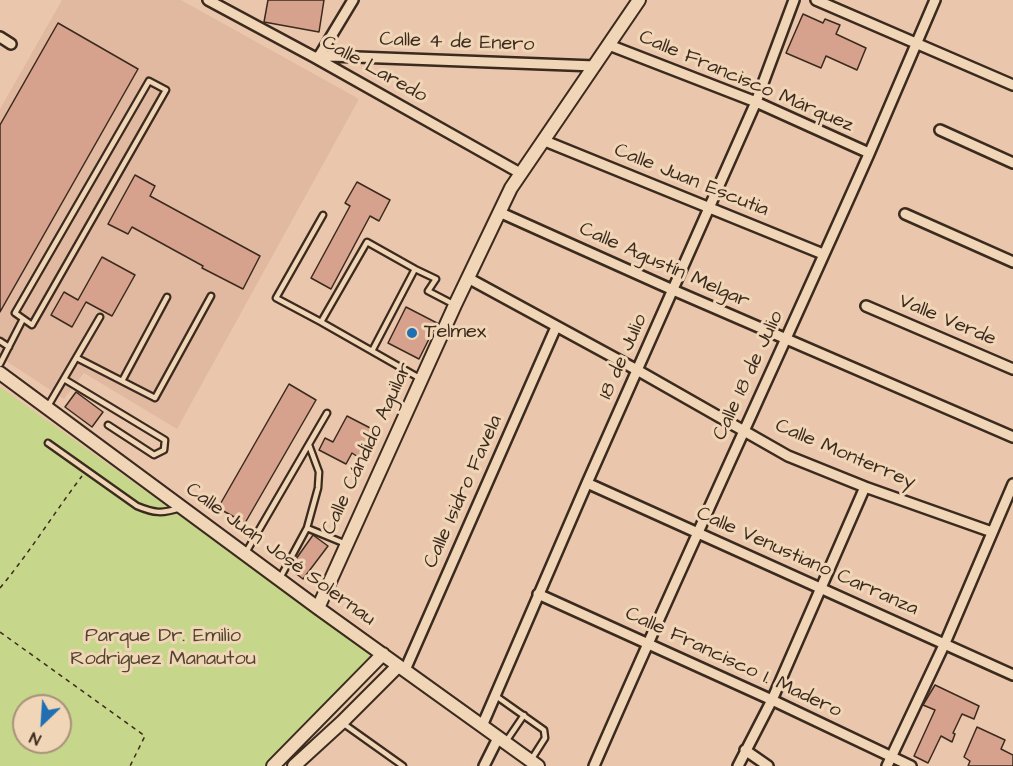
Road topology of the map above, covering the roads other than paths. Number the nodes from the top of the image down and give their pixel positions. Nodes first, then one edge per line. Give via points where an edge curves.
1 (208, 0) edge
2 (352, 0) edge
3 (639, 0) edge
4 (794, 0) edge
5 (816, 0) edge
6 (935, 0) edge
7 (0, 36) edge
8 (11, 44) dead end
9 (916, 44) junction
10 (609, 45) junction
11 (316, 57) junction
12 (595, 66) junction
13 (1013, 85) edge
14 (756, 102) junction
15 (940, 130) dead end
16 (545, 141) junction
17 (869, 153) junction
18 (1013, 163) edge
19 (520, 173) junction
20 (709, 208) junction
21 (499, 212) junction
22 (905, 214) dead end
23 (322, 215) dead end
24 (823, 254) junction
25 (1013, 262) edge
26 (415, 269) junction
27 (468, 279) junction
28 (673, 290) junction
29 (211, 296) dead end
30 (167, 297) dead end
31 (455, 305) junction
32 (866, 306) dead end
33 (100, 317) dead end
34 (23, 319) junction
35 (321, 322) junction
36 (556, 327) junction
37 (786, 339) junction
38 (0, 341) edge
39 (9, 347) junction
40 (372, 351) junction
41 (77, 358) junction
42 (0, 364) edge
43 (1013, 369) edge
44 (637, 370) junction
45 (0, 373) edge
46 (64, 379) junction
47 (422, 379) junction
48 (122, 381) junction
49 (47, 408) junction
50 (327, 413) dead end
51 (108, 425) dead end
52 (744, 430) junction
53 (1013, 438) edge
54 (48, 443) dead end
55 (309, 445) junction
56 (587, 483) junction
57 (1013, 484) edge
58 (865, 487) junction
59 (182, 507) junction
60 (307, 528) junction
61 (992, 532) junction
62 (697, 533) junction
63 (346, 544) junction
64 (245, 554) junction
65 (279, 579) junction
66 (821, 589) junction
67 (538, 594) junction
68 (318, 608) junction
69 (647, 643) junction
70 (945, 643) junction
71 (383, 654) junction
72 (401, 668) junction
73 (1013, 675) edge
74 (496, 696) junction
75 (772, 700) junction
76 (524, 715) junction
77 (342, 722) junction
78 (482, 726) junction
79 (502, 740) junction
80 (745, 750) junction
81 (889, 762) edge
82 (534, 764) edge
83 (273, 766) edge
84 (294, 766) edge
85 (403, 766) edge
86 (484, 766) edge
87 (594, 766) edge
88 (738, 766) edge
89 (768, 766) edge
90 (911, 766) edge

1 - 11 street, Calle Laredo
2 - 11 street
3 - 10 street, Calle Cándido Aguilar
4 - 14 street, 18 de Julio
5 - 9 street
6 - 9 street, Calle 18 de Julio
7 - 8 street
9 - 13 street
9 - 17 street, Calle 18 de Julio
10 - 12 street, Calle Cándido Aguilar
10 - 14 street, Calle Francisco Márquez
11 - 12 street, Calle 4 de Enero
11 - 19 street, Calle Laredo
12 - 16 street, Calle Cándido Aguilar
14 - 17 street, Calle Francisco Márquez
14 - 20 street, 18 de Julio
15 - 18 street
16 - 19 street, Calle Cándido Aguilar
16 - 20 street, Calle Juan Escutia
17 - 24 street, Calle 18 de Julio
19 - 21 street, Calle Cándido Aguilar
20 - 24 street, Calle Juan Escutia
20 - 28 street, 18 de Julio
21 - 27 street, Calle Cándido Aguilar
21 - 28 street, Calle Agustín Melgar
22 - 25 street
23 - 35 lane via 276,298
24 - 37 street, Calle 18 de Julio
26 - 31 lane via 436,279 428,291
26 - 35 lane via 367,242
26 - 40 lane
27 - 31 street, Calle Cándido Aguilar
27 - 36 street, Calle Monterrey
28 - 37 street, Calle Agustín Melgar
28 - 44 street, 18 de Julio
29 - 48 lane via 156,398
30 - 48 lane
31 - 47 street, Calle Cándido Aguilar
32 - 43 street, Valle Verde
33 - 41 lane
34 - 34 lane via 32,326 166,90 149,81 15,313
34 - 39 lane
35 - 40 lane
36 - 44 street, Calle Monterrey
36 - 72 street, Calle Isidro Favela
37 - 52 street, Calle 18 de Julio
37 - 53 street, Calle Agustín Melgar
38 - 39 lane
39 - 42 lane
40 - 47 lane
41 - 46 lane
41 - 48 lane
44 - 52 street, Calle Monterrey
44 - 56 street, 18 de Julio
45 - 49 street, Calle Juan José Solernau
46 - 49 lane
46 - 51 lane via 165,440 164,450 154,455
47 - 63 street, Calle Cándido Aguilar
49 - 59 street, Calle Juan José Solernau
50 - 55 lane
52 - 58 street, Calle Monterrey via 788,456
52 - 62 street, Calle 18 de Julio
54 - 59 lane via 137,506 165,513
55 - 60 lane via 319,480
55 - 64 lane
56 - 62 street, Calle Venustiano Carranza
56 - 67 street, 18 de Julio
57 - 61 street
58 - 61 street, Calle Monterrey
58 - 66 street
59 - 64 street, Calle Juan José Solernau
60 - 63 lane
60 - 65 lane
61 - 70 street
62 - 66 street, Calle Venustiano Carranza
62 - 69 street, Calle 18 de Julio
63 - 68 street, Calle Cándido Aguilar
64 - 65 street, Calle Juan José Solernau
65 - 68 street, Calle Juan José Solernau
66 - 70 street, Calle Venustiano Carranza
66 - 75 street
67 - 69 street, Calle Francisco I. Madero
67 - 74 street, 18 de Julio
68 - 71 street, Calle Juan José Solernau
69 - 75 street, Calle Francisco I. Madero
69 - 87 street, Calle 18 de Julio
70 - 73 street, Calle Venustiano Carranza
70 - 81 street
71 - 72 street, Calle Juan José Solernau
71 - 83 street
72 - 77 street
72 - 78 street, Calle Juan José Solernau
74 - 76 lane
74 - 78 street, 18 de Julio
75 - 80 street
75 - 81 street, Calle Francisco I. Madero
76 - 79 lane
76 - 82 lane via 544,730 545,738
77 - 84 street
77 - 85 lane
78 - 79 street, Calle Juan José Solernau
79 - 82 street, Calle Juan José Solernau
79 - 86 street
80 - 88 street
80 - 89 street
81 - 90 street, Calle Francisco I. Madero

